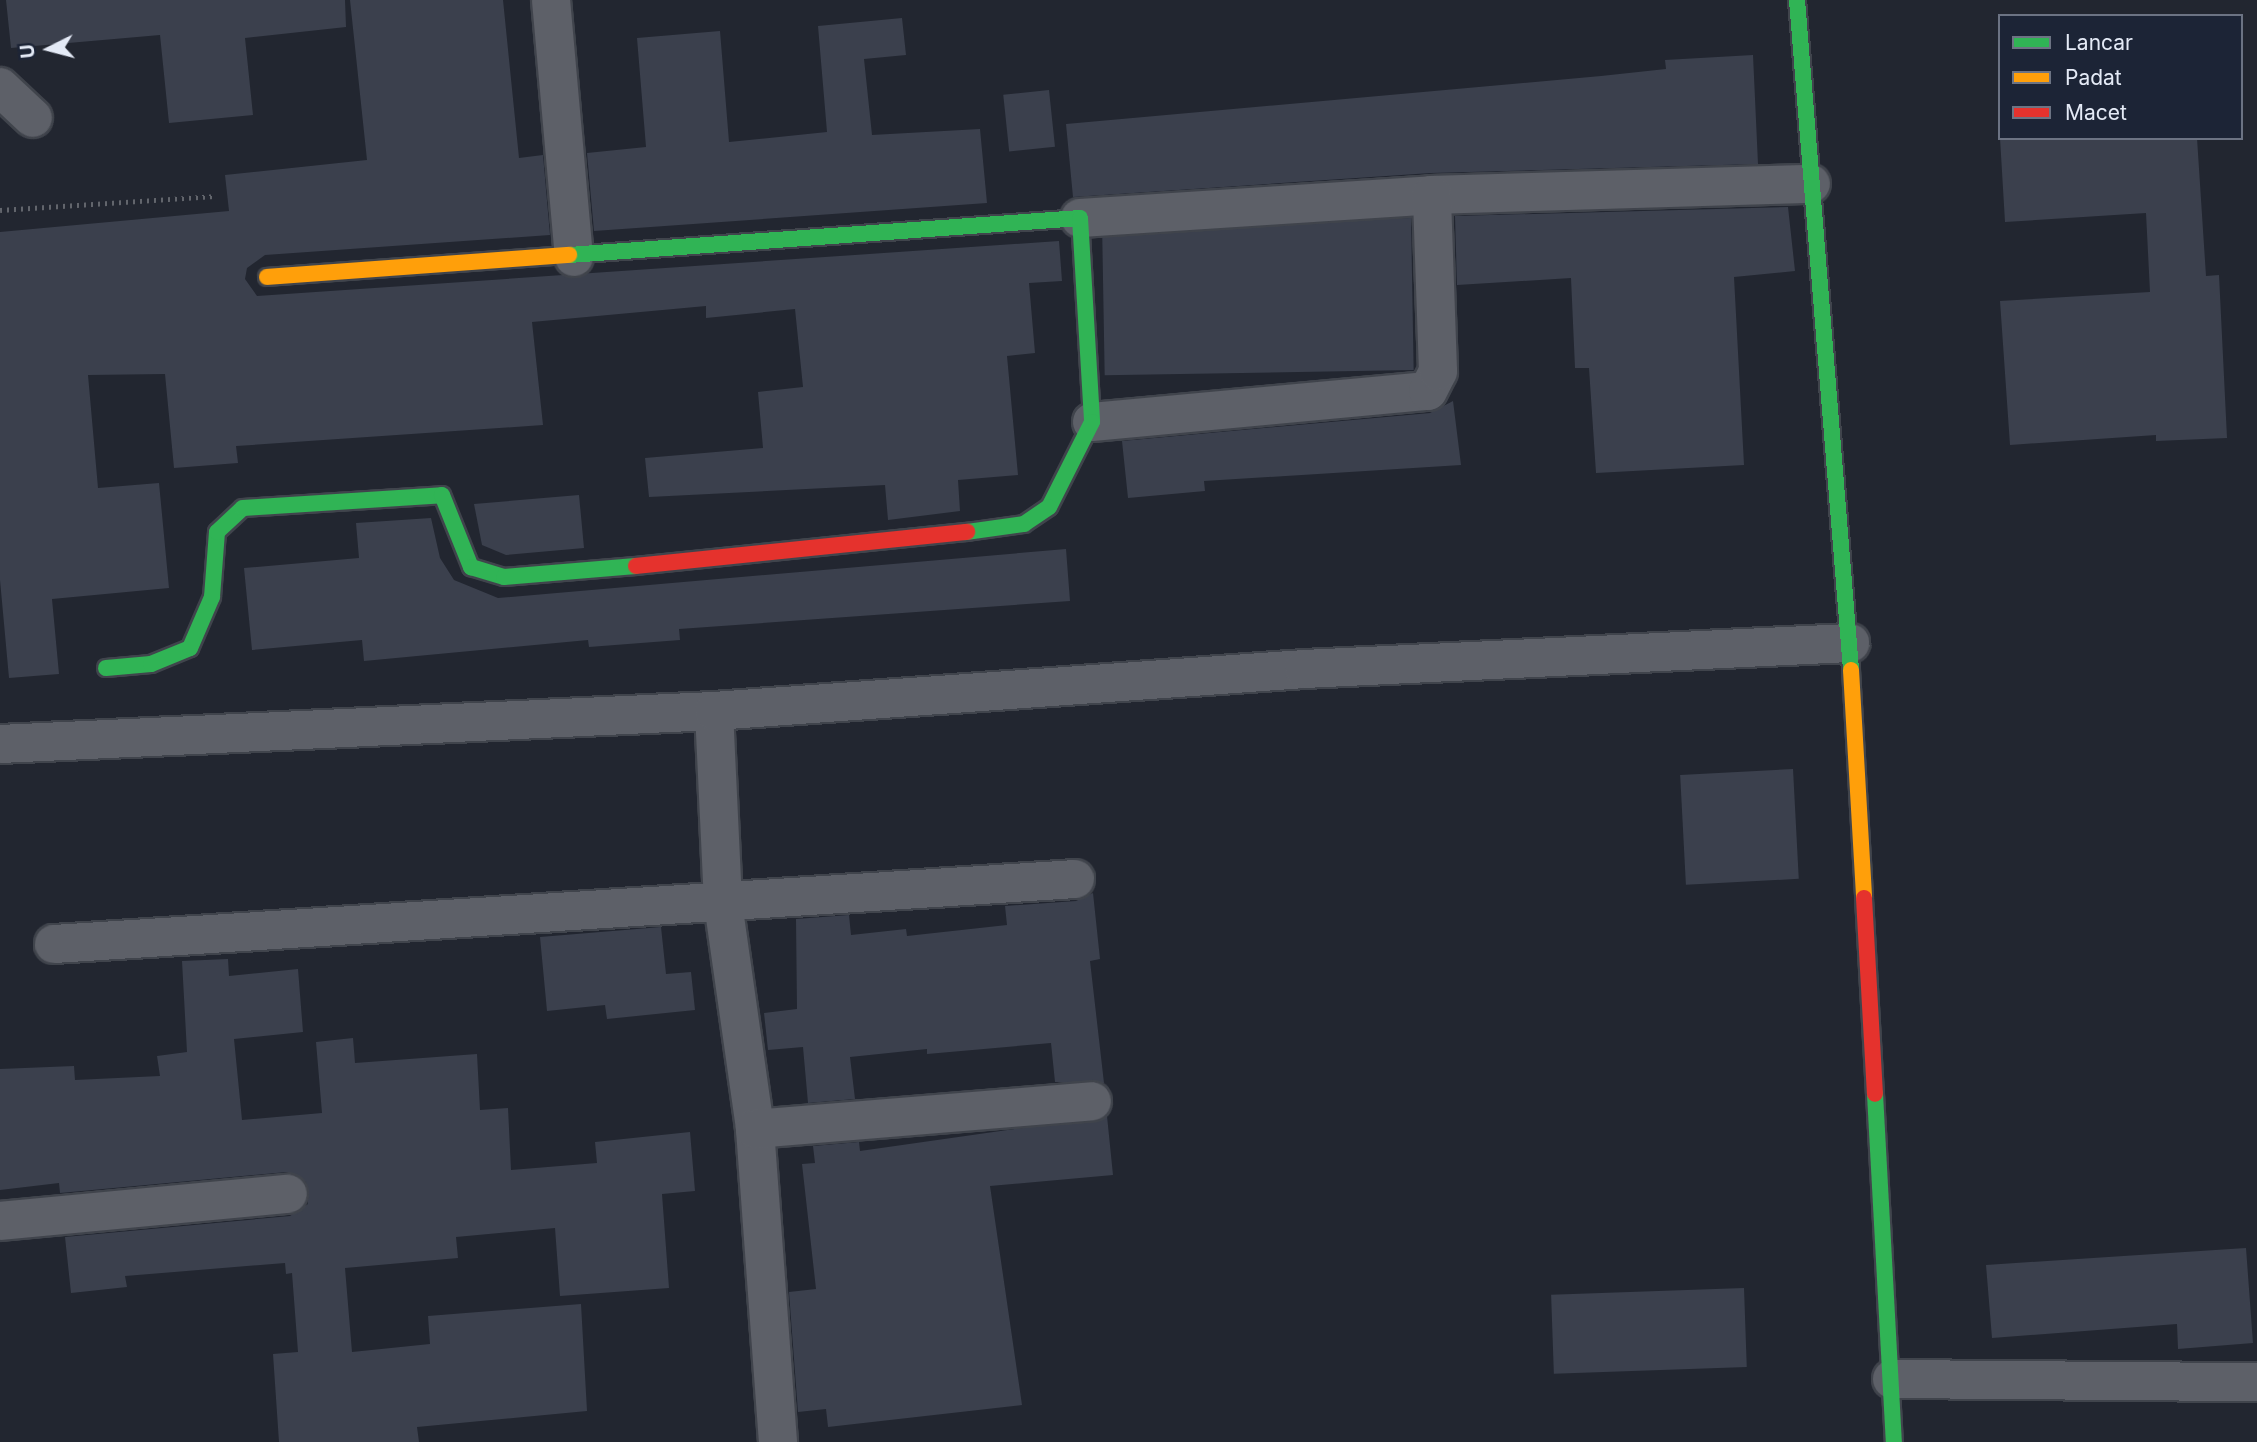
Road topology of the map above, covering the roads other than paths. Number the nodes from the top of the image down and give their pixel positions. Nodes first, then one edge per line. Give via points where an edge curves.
1 (551, 0) edge
2 (1797, 0) edge
3 (0, 88) edge
4 (33, 118) dead end
5 (1811, 184) junction
6 (1432, 195) junction
7 (1080, 218) junction
8 (574, 257) junction
9 (267, 276) dead end
10 (1092, 422) junction
11 (1850, 643) junction
12 (106, 668) dead end
13 (714, 711) junction
14 (0, 744) edge
15 (1075, 879) dead end
16 (723, 902) junction
17 (54, 944) dead end
18 (1091, 1101) dead end
19 (755, 1129) junction
20 (288, 1194) dead end
21 (0, 1221) edge
22 (1892, 1380) junction
23 (2257, 1381) edge
24 (778, 1442) edge
25 (1894, 1442) edge

1 - 8 street
2 - 5 street
3 - 4 street
5 - 6 street
5 - 11 street
6 - 7 street
6 - 10 street via 1438,371 1427,391
7 - 8 street
7 - 10 street
8 - 9 street
10 - 12 street via 1049,507 1024,524 841,549 503,577 471,567 461,554 454,512 442,495 243,508 217,532 212,597 190,648 151,664
11 - 13 street via 1304,669
11 - 22 street
13 - 14 street
13 - 16 street
15 - 16 street
16 - 17 street
16 - 19 street
18 - 19 street
19 - 24 street
20 - 21 street
22 - 23 street
22 - 25 street

